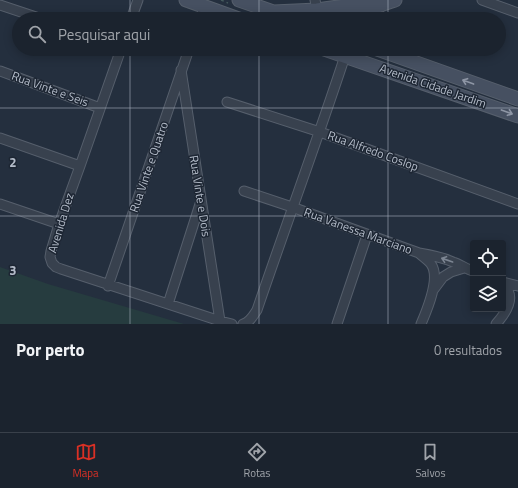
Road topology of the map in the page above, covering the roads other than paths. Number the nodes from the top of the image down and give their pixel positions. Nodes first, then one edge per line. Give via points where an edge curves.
1 (138, 0) edge
2 (186, 0) edge
3 (395, 0) edge
4 (482, 0) edge
5 (242, 1) edge
6 (338, 3) edge
7 (316, 5) edge
8 (381, 5) junction
9 (0, 6) edge
10 (19, 12) edge
11 (134, 12) edge
12 (202, 12) edge
13 (240, 12) edge
14 (274, 12) joint
15 (365, 12) edge
16 (518, 13) edge
17 (119, 56) edge
18 (187, 56) edge
19 (345, 56) joint
20 (397, 56) edge
21 (182, 70) junction
22 (0, 71) edge
23 (452, 76) junction
24 (486, 88) junction
25 (446, 91) junction
26 (518, 99) edge
27 (476, 101) junction
28 (227, 102) dead end
29 (100, 108) junction
30 (518, 116) edge
31 (320, 132) junction
32 (0, 138) edge
33 (80, 166) junction
34 (244, 190) dead end
35 (201, 201) junction
36 (0, 204) edge
37 (518, 204) edge
38 (292, 207) junction
39 (59, 224) junction
40 (367, 235) junction
41 (419, 253) junction
42 (469, 270) edge
43 (506, 284) edge
44 (108, 286) junction
45 (517, 286) edge
46 (506, 287) edge
47 (433, 291) junction
48 (168, 304) junction
49 (506, 310) edge
50 (505, 312) edge
51 (220, 321) junction
52 (423, 322) edge
53 (232, 324) edge
54 (242, 324) edge
55 (337, 324) edge
56 (496, 324) edge

1 - 11 street
2 - 12 main road
3 - 8 main road
4 - 16 street
5 - 13 main road
5 - 14 main road
6 - 7 main road
6 - 8 main road
7 - 14 main road
8 - 15 main road
9 - 10 street
17 - 29 street, Avenida Dez
18 - 21 street, Rua Vinte e Quatro
19 - 25 main road, Avenida Cidade Jardim
19 - 31 street
20 - 23 main road, Avenida Cidade Jardim
21 - 35 street, Rua Vinte e Dois
21 - 44 street, Rua Vinte e Quatro
22 - 29 street, Rua Vinte e Seis
24 -> 23 main road, Avenida Cidade Jardim
23 - 25 main road
24 - 26 main road, Avenida Cidade Jardim
24 - 27 main road
25 - 27 main road, Avenida Cidade Jardim
27 -> 30 main road, Avenida Cidade Jardim
28 - 31 street, Rua Alfredo Coslop
29 - 33 street, Avenida Dez
31 - 37 street, Rua Alfredo Coslop
31 - 38 street
32 - 33 street
33 - 39 street, Avenida Dez
34 - 38 street, Rua Vanessa Marciano
35 - 48 street
35 - 51 street, Rua Vinte e Dois
36 - 39 street
38 - 40 street, Rua Vanessa Marciano
38 - 54 street via 257,310 252,318
39 - 44 street, Avenida Dez via 51,251 52,263 61,270
40 - 41 street, Rua Vanessa Marciano
40 - 55 street
42 -> 41 street, Rua Vanessa Marciano via 455,262
41 - 47 street via 431,264 435,276
42 - 47 street via 451,272 443,277
43 - 45 street
44 - 48 street, Avenida Dez
46 - 49 street via 510,298
47 - 52 street
48 - 51 street, Avenida Dez
50 - 56 street
51 - 53 street, Avenida Dez

